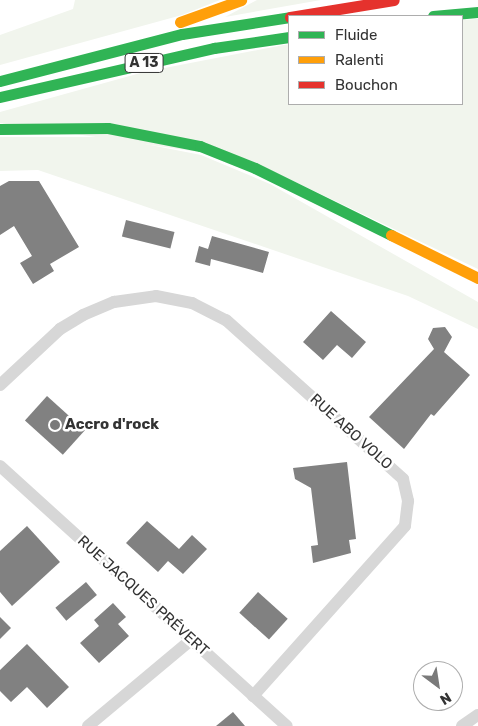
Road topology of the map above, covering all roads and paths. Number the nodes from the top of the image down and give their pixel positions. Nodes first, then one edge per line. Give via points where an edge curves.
1 (241, 0) edge
2 (394, 0) edge
3 (478, 12) edge
4 (288, 15) edge
5 (290, 15) edge
6 (444, 15) edge
7 (288, 36) edge
8 (132, 46) junction
9 (0, 81) edge
10 (0, 97) edge
11 (0, 129) edge
12 (412, 246) junction
13 (478, 278) edge
14 (478, 291) edge
15 (0, 385) edge
16 (0, 466) edge
17 (191, 640) junction
18 (253, 696) junction
19 (478, 714) edge
20 (88, 726) edge
21 (287, 726) edge
22 (462, 726) edge

1 - 8 highway via 151,31
2 - 5 highway, A 13
3 - 6 highway
4 - 8 highway, A 13
7 - 10 highway, A 13 via 214,48
8 - 9 highway, A 13
11 - 12 highway via 108,128 200,146 264,172
12 - 13 highway
12 - 14 highway via 437,268
15 - 18 street, RUE ABO VOLO via 60,330 83,315 114,302 156,296 192,303 226,320 403,479 408,501 405,526
16 - 17 street, RUE JACQUES PRÉVERT
17 - 18 street, RUE JACQUES PRÉVERT
17 - 20 street
18 - 21 street, RUE JACQUES PRÉVERT
19 - 22 street

